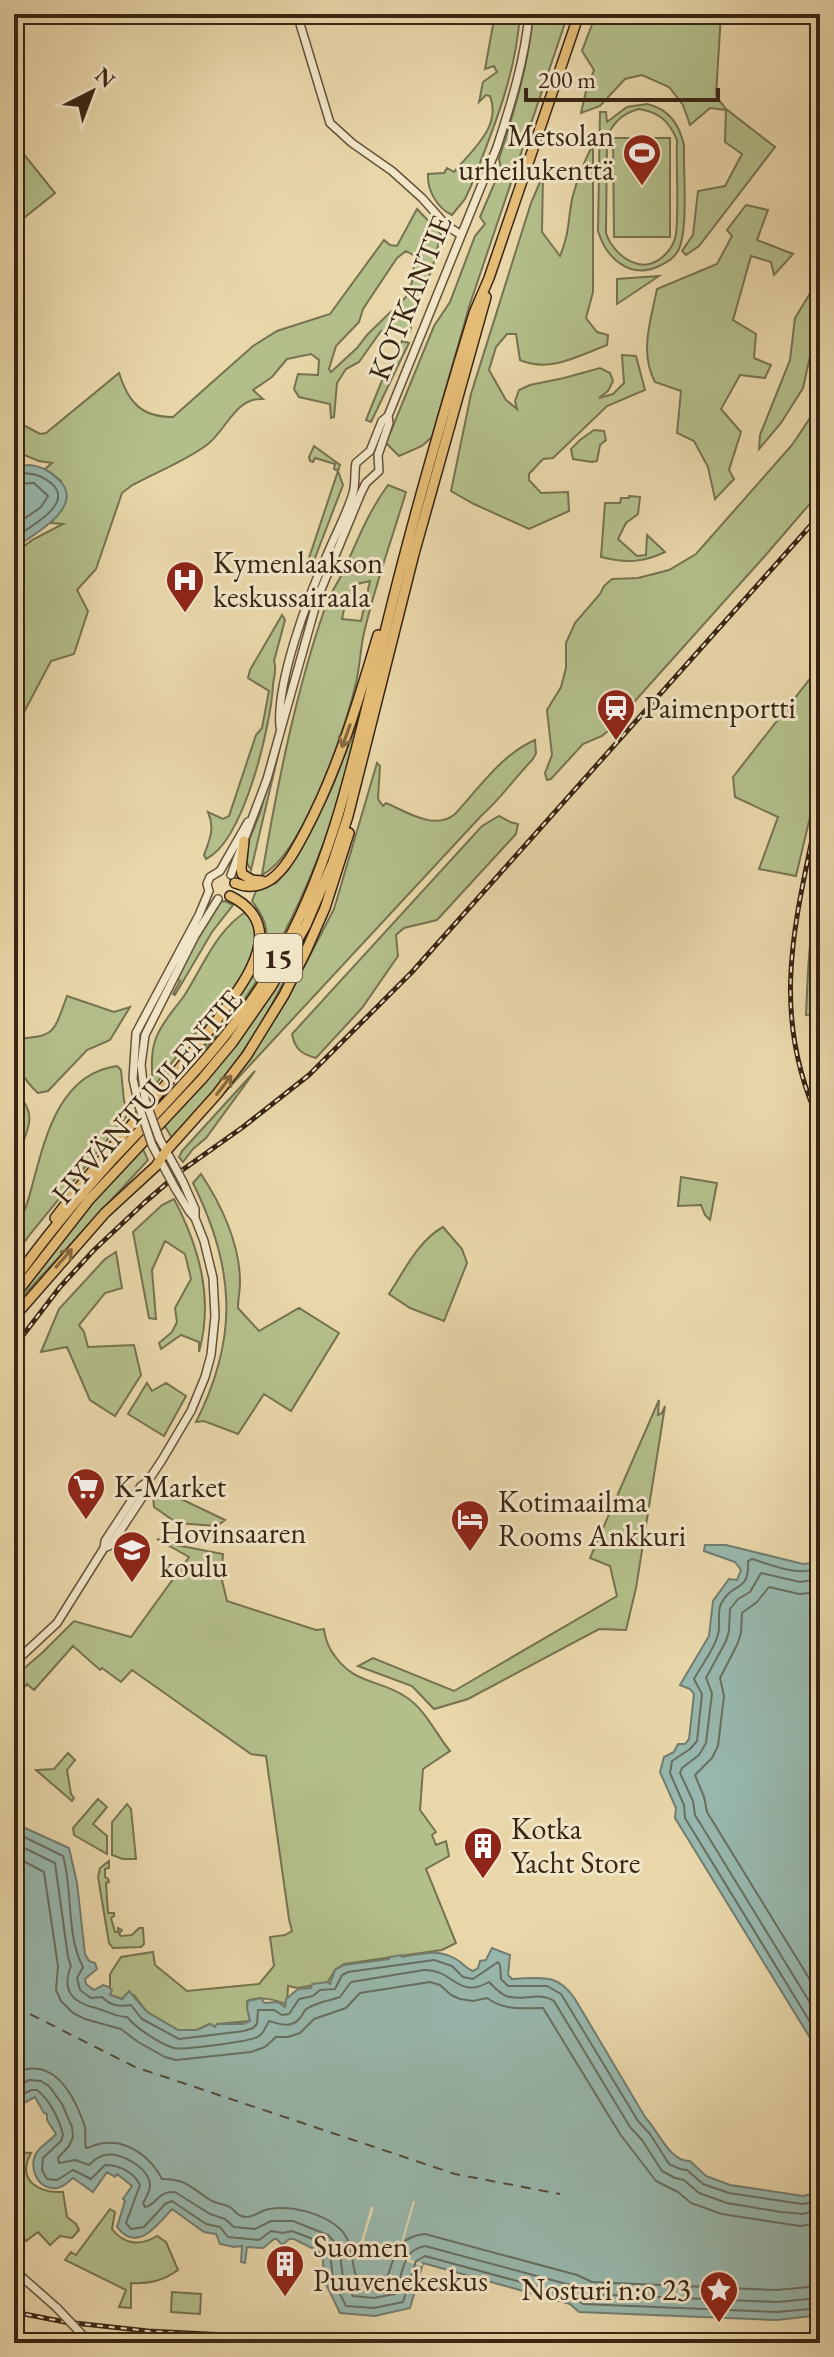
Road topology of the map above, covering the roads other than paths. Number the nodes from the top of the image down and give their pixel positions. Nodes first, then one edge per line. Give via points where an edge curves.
1 (297, 14) edge
2 (529, 14) edge
3 (579, 14) edge
4 (461, 235) junction
5 (489, 278) junction
6 (388, 416) junction
7 (366, 455) junction
8 (379, 462) junction
9 (356, 472) junction
10 (370, 479) junction
11 (398, 579) junction
12 (280, 727) junction
13 (358, 779) junction
14 (255, 810) junction
15 (244, 841) junction
16 (220, 871) junction
17 (233, 879) junction
18 (265, 882) junction
19 (209, 891) junction
20 (230, 896) junction
21 (218, 899) junction
22 (166, 1151) junction
23 (160, 1160) junction
24 (179, 1185) junction
25 (25, 1265) junction
26 (14, 1281) edge
27 (14, 1296) edge
28 (14, 1317) edge
29 (14, 1663) edge
30 (14, 2270) edge
31 (90, 2343) edge

1 - 4 street via 330,123
2 - 4 street, KOTKANTIE via 511,104
3 - 5 highway, HYVÄNTUULENTIE / 15
4 - 6 street, KOTKANTIE
5 - 11 highway, HYVÄNTUULENTIE / 15 via 469,328
5 - 13 highway, HYVÄNTUULENTIE / 15
6 - 7 street, KOTKANTIE
6 - 8 street, KOTKANTIE
7 - 8 street
7 - 9 street via 358,459
8 - 10 street via 379,471
9 - 10 street
9 - 12 street via 350,502 300,624
10 - 12 street via 328,570
11 -> 18 highway via 325,791 294,851
11 - 25 highway, HYVÄNTUULENTIE / 15 via 333,834 276,963 211,1055 90,1185
12 - 14 street
22 -> 13 highway via 233,1074 296,972 336,876
13 - 27 highway, HYVÄNTUULENTIE / 15 via 324,885 265,996 217,1061 89,1200
14 - 15 street
14 - 16 street
15 - 17 street
15 - 18 highway via 242,874
16 - 17 street
16 - 19 street via 208,880
17 - 18 highway via 250,887
17 - 20 street
19 - 21 street
19 - 23 street, bridge via 136,1033 133,1079
20 - 21 street
20 - 25 highway via 246,905 259,927 257,955 247,974 186,1061 63,1207
21 - 22 street, bridge via 145,1035 145,1099
22 - 23 highway
22 - 24 street, bridge
23 - 24 street, bridge
28 -> 23 highway via 97,1221
24 - 29 street via 204,1241 213,1278 215,1316 205,1377 191,1411 57,1623
25 - 26 highway, HYVÄNTUULENTIE / 15
30 - 31 street, bridge

